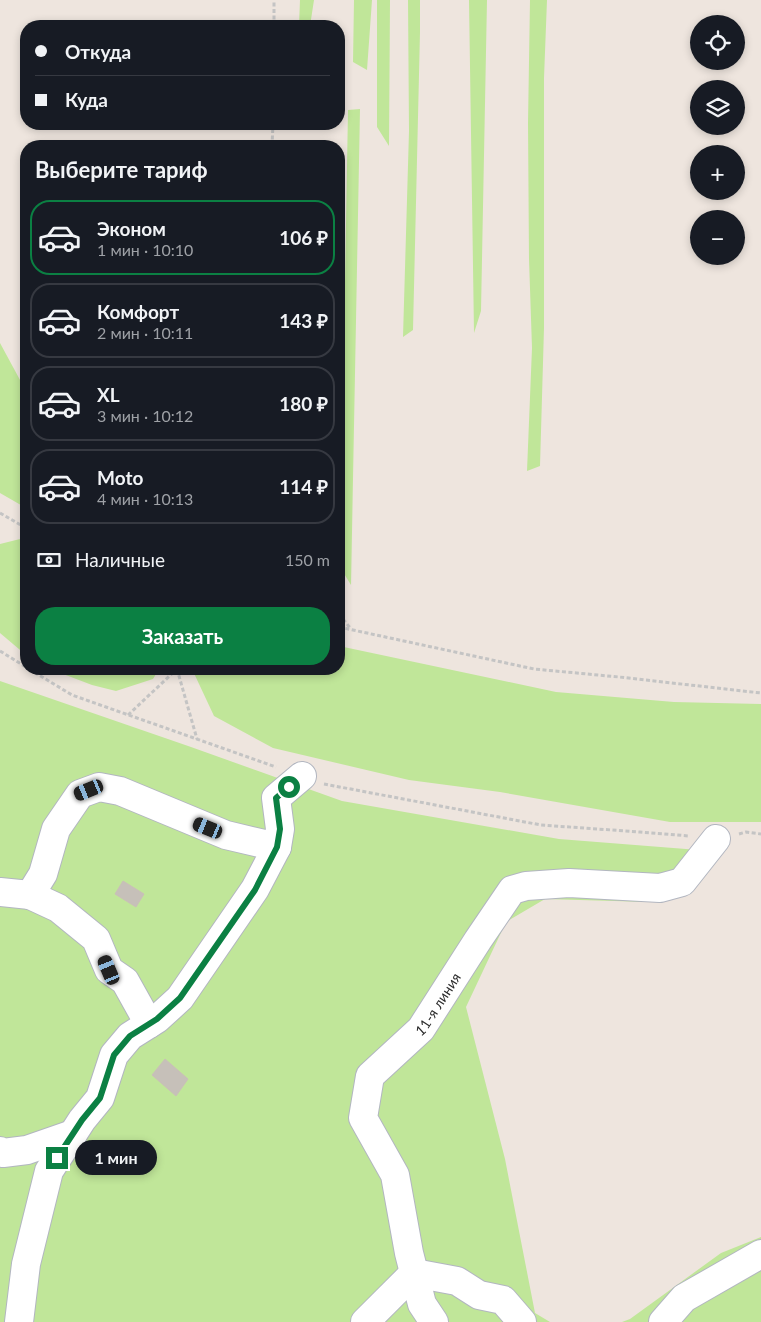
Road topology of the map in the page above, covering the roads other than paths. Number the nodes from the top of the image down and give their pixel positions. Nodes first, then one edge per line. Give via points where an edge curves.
1 (302, 776) road end
2 (716, 839) road end
3 (277, 847) junction
4 (0, 892) edge
5 (30, 895) junction
6 (149, 1024) junction
7 (73, 1134) junction
8 (0, 1151) edge
9 (761, 1254) edge
10 (414, 1273) junction
11 (19, 1322) edge
12 (365, 1322) edge
13 (434, 1322) edge
14 (522, 1322) edge
15 (663, 1322) edge

1 - 3 lane via 276,798 280,829
2 - 10 lane, 11-я линия via 682,882 660,888 569,883 512,890 421,1029 370,1076 363,1118 395,1175
3 - 5 lane via 226,835 120,791 99,787 80,794 56,828 43,874
3 - 6 lane via 255,890 180,998
4 - 5 lane
5 - 6 lane via 58,908 96,939 109,970 125,981
6 - 7 lane via 130,1036 114,1055 100,1098
7 - 8 lane via 27,1150
7 - 11 lane via 49,1170 26,1264
9 - 15 lane via 684,1298
10 - 12 lane
10 - 13 lane, 11-я линия via 422,1304
10 - 14 lane via 457,1281 480,1295 503,1300

